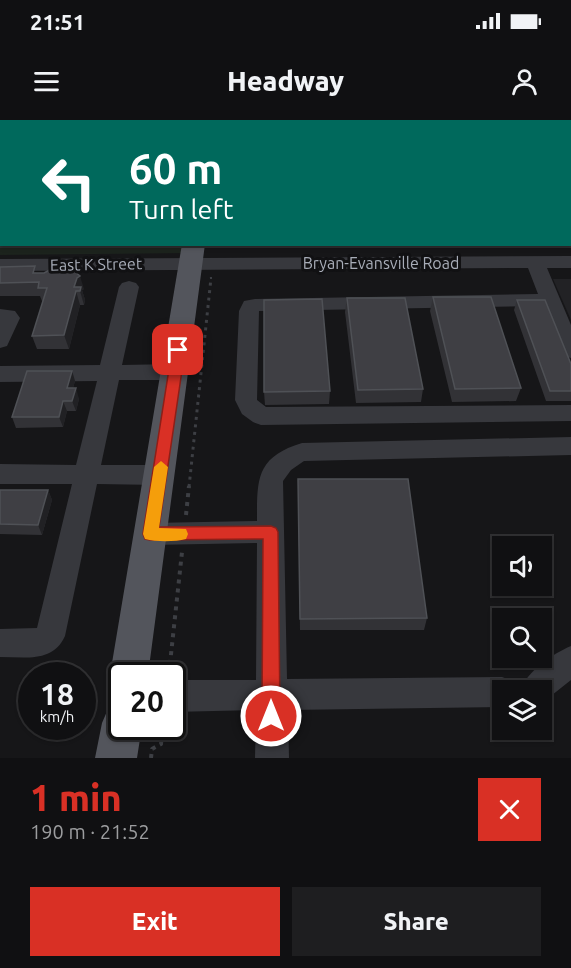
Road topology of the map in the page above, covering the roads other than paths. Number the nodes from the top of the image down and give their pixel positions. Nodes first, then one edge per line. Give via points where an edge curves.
1 (199, 257) edge
2 (535, 262) junction
3 (571, 262) edge
4 (0, 265) edge
5 (129, 287) dead end
6 (550, 300) junction
7 (0, 316) edge
8 (0, 341) edge
9 (571, 351) edge
10 (111, 372) junction
11 (175, 372) junction
12 (0, 374) edge
13 (571, 413) edge
14 (571, 446) edge
15 (0, 474) edge
16 (88, 474) junction
17 (159, 475) junction
18 (271, 532) junction
19 (150, 534) junction
20 (0, 643) edge
21 (131, 662) edge
22 (571, 662) edge
23 (548, 680) edge
24 (492, 692) edge
25 (271, 695) junction
26 (186, 696) edge
27 (119, 740) edge
28 (116, 758) edge
29 (272, 758) edge

1 - 2 street, Bryan-Evansville Road
1 - 4 street, East K Street
1 - 11 main road
2 - 3 street, Bryan-Evansville Road
2 - 6 street
5 - 10 street
6 - 9 street
6 - 13 street via 251,306 246,400 261,416
7 - 8 street via 9,318
10 - 11 street
10 - 12 street
10 - 16 street
11 - 17 main road
14 - 18 street via 302,452 286,457 270,481
15 - 16 street
16 - 17 street
16 - 20 street via 50,636 40,643
17 - 19 main road
18 - 19 street
18 - 25 street
19 - 21 main road
22 - 23 street
24 - 25 street
25 - 26 street
25 - 29 street
27 - 28 main road

